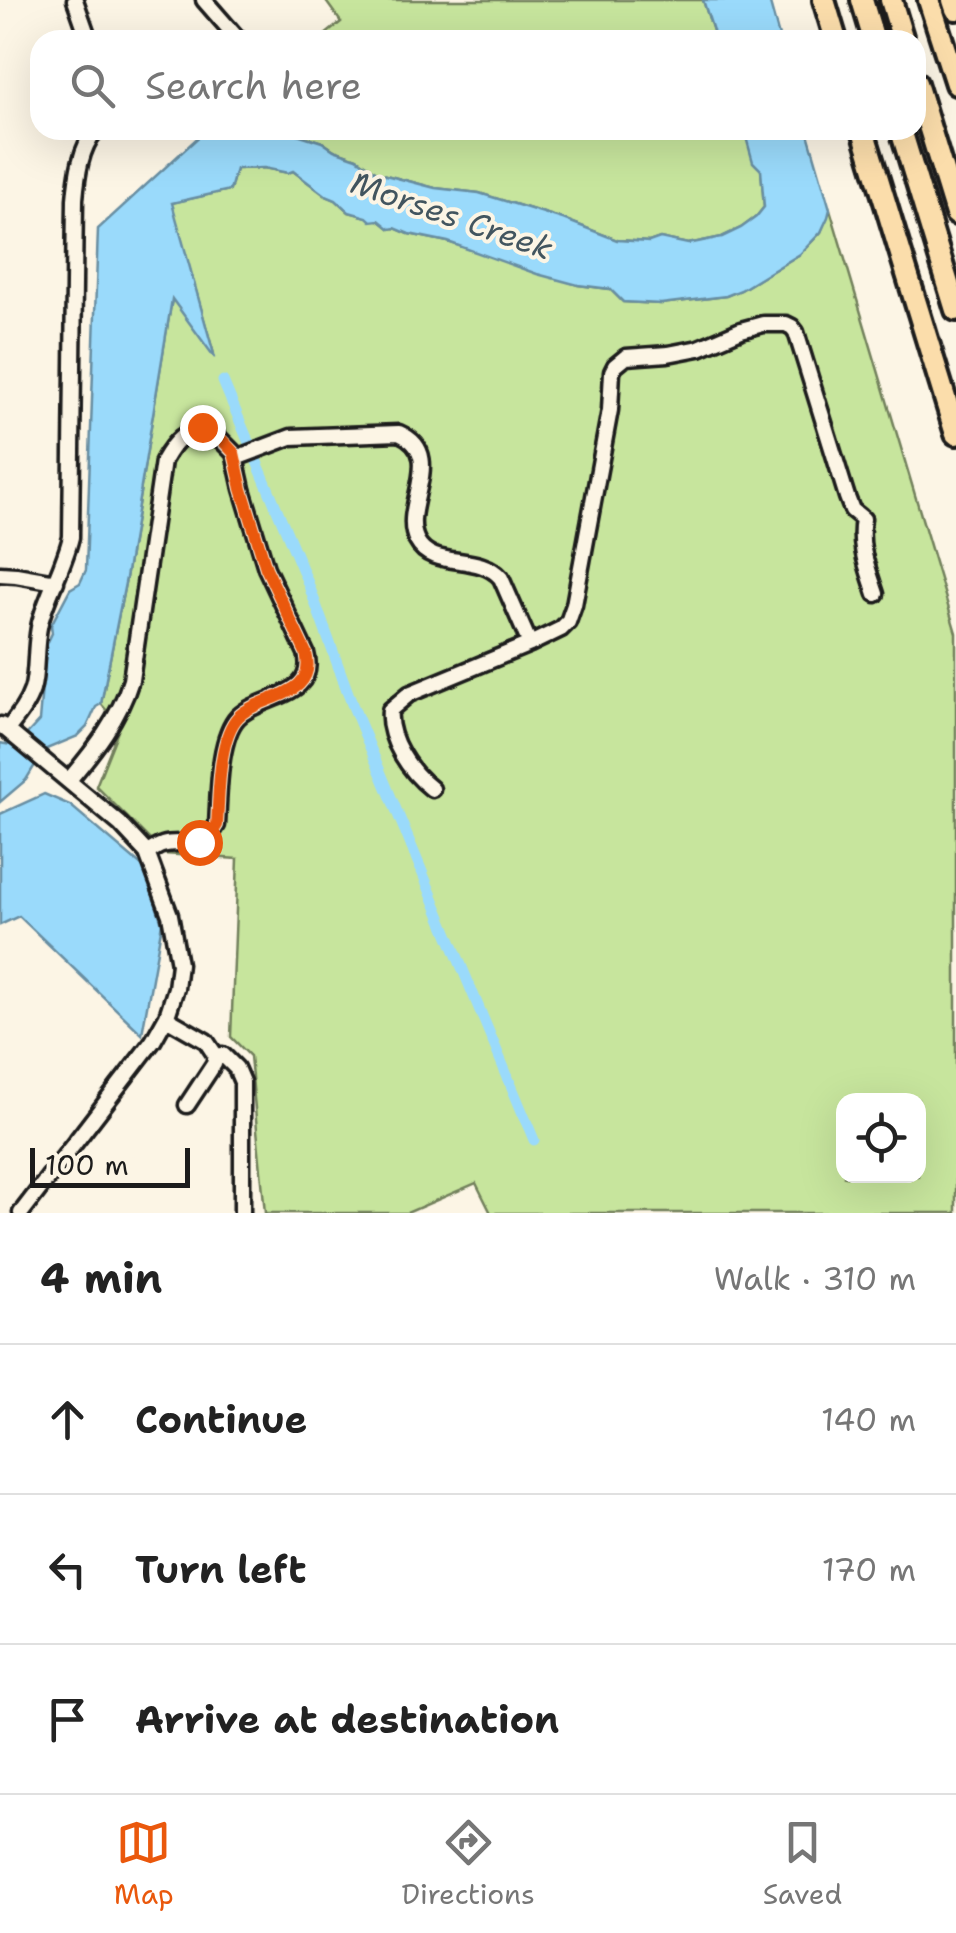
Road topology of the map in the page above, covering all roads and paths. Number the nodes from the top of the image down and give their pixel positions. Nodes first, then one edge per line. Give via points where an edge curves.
1 (75, 0) edge
2 (204, 0) edge
3 (824, 0) edge
4 (862, 0) edge
5 (891, 0) edge
6 (929, 0) edge
7 (953, 0) edge
8 (956, 10) edge
9 (85, 30) edge
10 (230, 30) edge
11 (833, 30) edge
12 (871, 30) edge
13 (900, 30) edge
14 (956, 84) edge
15 (926, 116) edge
16 (90, 140) edge
17 (866, 140) edge
18 (904, 140) edge
19 (956, 214) edge
20 (956, 310) edge
21 (956, 434) edge
22 (236, 458) junction
23 (0, 574) edge
24 (56, 582) junction
25 (876, 594) dead end
26 (530, 644) junction
27 (3, 727) edge
28 (69, 780) junction
29 (432, 788) dead end
30 (147, 853) junction
31 (166, 1018) junction
32 (216, 1056) junction
33 (187, 1105) dead end
34 (21, 1213) edge
35 (242, 1213) edge

1 - 9 lane
2 - 10 lane
3 - 11 highway
4 - 12 highway
5 - 13 highway
6 - 14 highway
7 - 8 highway
15 - 19 highway
16 - 24 lane via 76,180 72,526
17 - 21 highway
18 - 20 highway
22 - 26 lane via 282,438 408,438 423,468 413,518 421,548 493,569
22 - 28 lane via 202,427 176,442 163,461 126,698
22 - 30 lane via 266,568 308,666 300,685 234,721 211,835
23 - 24 lane
24 - 27 lane via 40,622 34,686
25 - 26 lane via 863,554 863,520 846,497 796,332 778,322 615,366 571,615 561,629
26 - 29 lane via 424,686 390,710 394,740
27 - 28 lane
28 - 30 lane
30 - 31 lane via 179,964
31 - 32 lane via 206,1041
31 - 34 lane
32 - 33 lane
32 - 35 lane via 236,1068 242,1082

